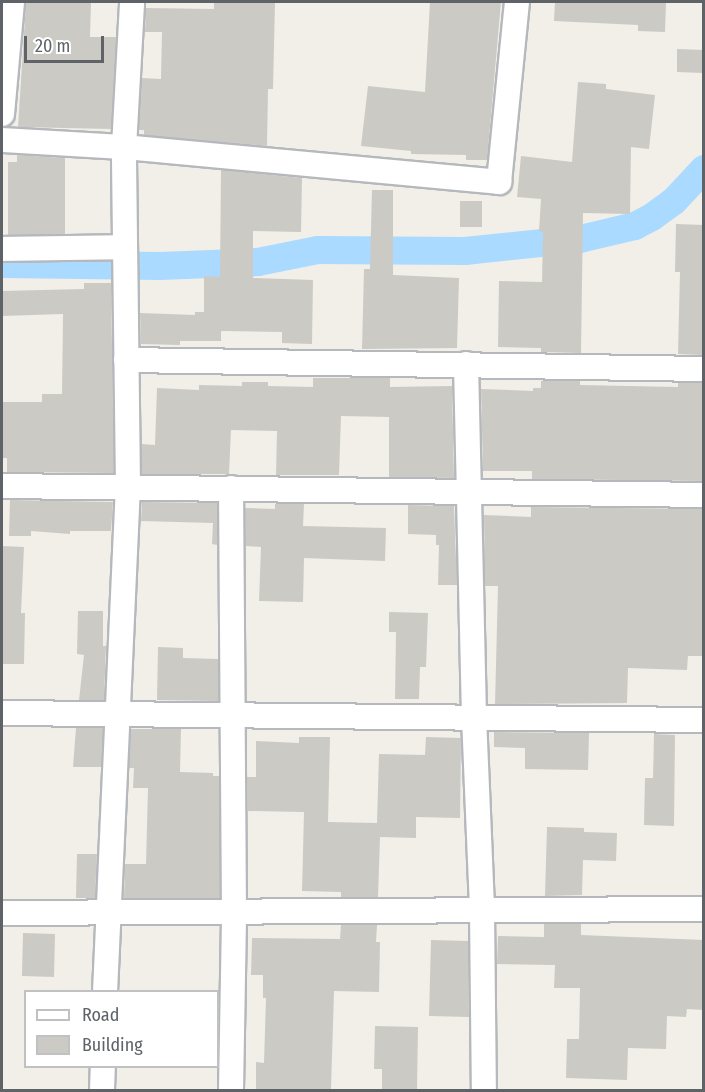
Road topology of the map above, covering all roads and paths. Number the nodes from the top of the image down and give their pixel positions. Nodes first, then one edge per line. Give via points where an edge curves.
1 (12, 2) edge
2 (132, 2) edge
3 (517, 2) edge
4 (2, 114) edge
5 (2, 140) edge
6 (124, 147) junction
7 (2, 249) edge
8 (124, 249) junction
9 (126, 360) junction
10 (466, 364) junction
11 (704, 369) edge
12 (2, 486) edge
13 (128, 486) junction
14 (231, 488) junction
15 (469, 492) junction
16 (704, 495) edge
17 (2, 713) edge
18 (117, 714) junction
19 (232, 715) junction
20 (474, 717) junction
21 (704, 720) edge
22 (704, 909) edge
23 (482, 911) junction
24 (234, 912) junction
25 (2, 913) edge
26 (107, 913) junction
27 (105, 990) edge
28 (103, 1068) edge
29 (102, 1090) edge
30 (231, 1090) edge
31 (484, 1090) edge

1 - 4 street
2 - 6 street
3 - 6 street via 499,182
5 - 6 street
6 - 8 street
7 - 8 street
8 - 9 street
9 - 10 street
9 - 13 street
10 - 11 street
10 - 15 street
12 - 13 street
13 - 14 street
13 - 18 street
14 - 15 street
14 - 19 street
15 - 16 street
15 - 20 street
17 - 18 street
18 - 19 street
18 - 26 street
19 - 20 street
19 - 24 street
20 - 21 street
20 - 23 street
22 - 23 street
23 - 24 street
23 - 31 street
24 - 26 street
24 - 30 street
25 - 26 street
26 - 27 street
28 - 29 street

